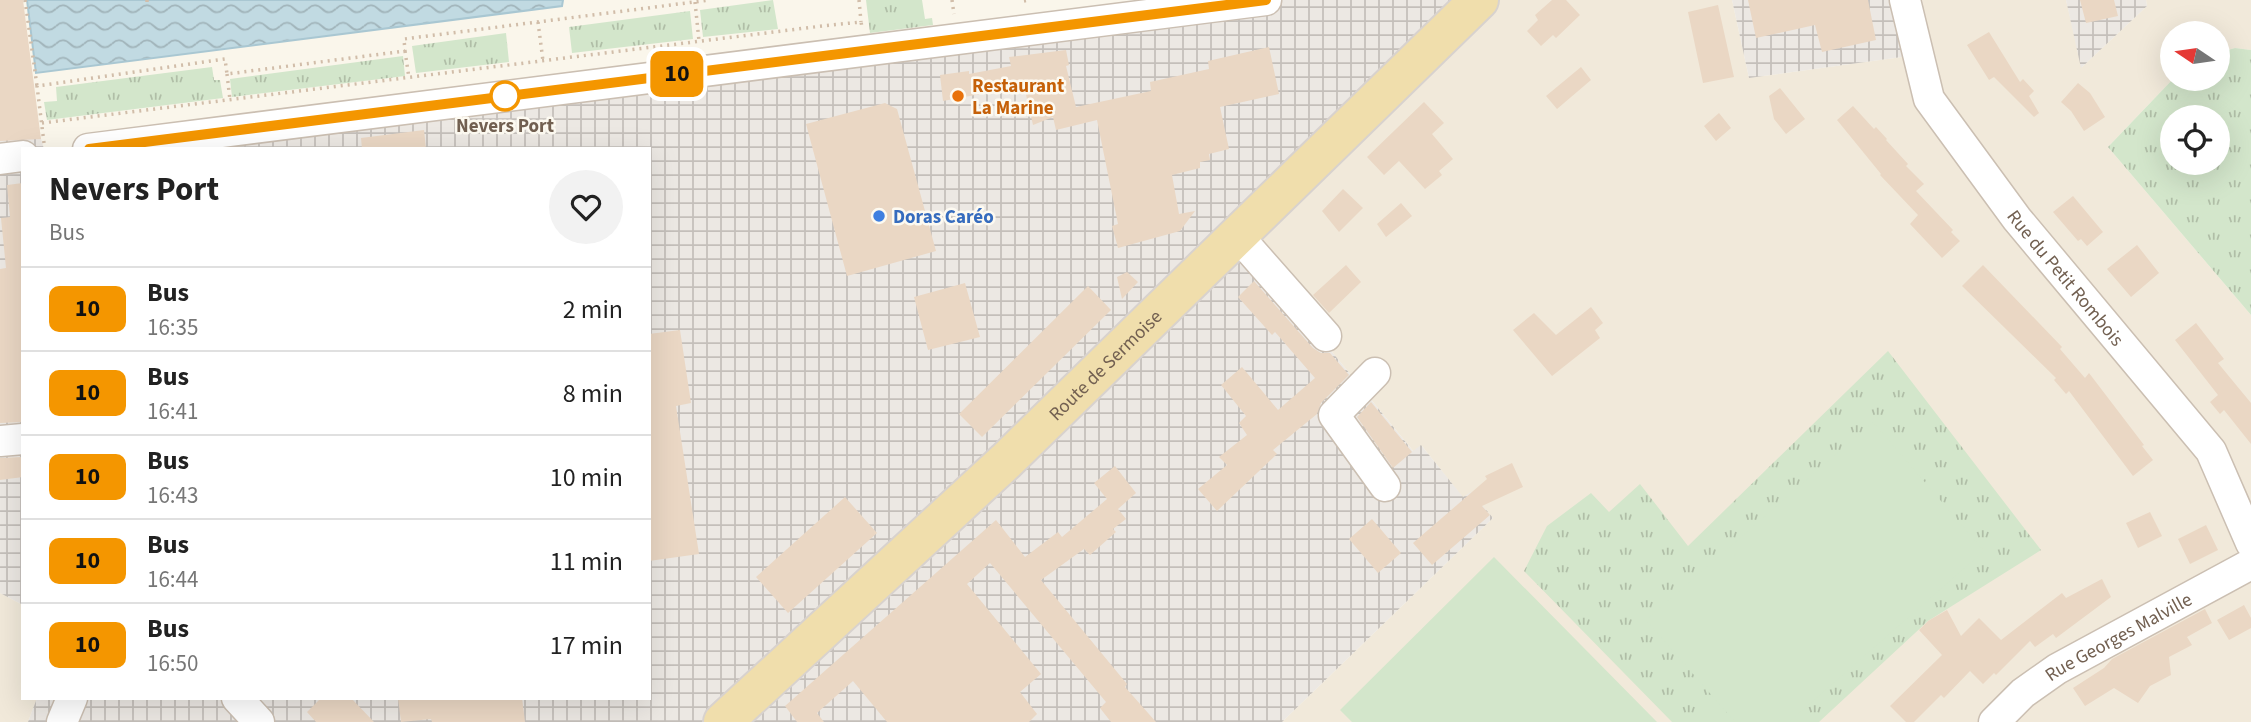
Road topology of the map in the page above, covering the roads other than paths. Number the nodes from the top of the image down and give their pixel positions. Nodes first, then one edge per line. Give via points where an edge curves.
1 (1266, 0) edge
2 (1479, 0) edge
3 (1905, 0) edge
4 (104, 147) edge
5 (21, 156) edge
6 (0, 159) edge
7 (1237, 235) junction
8 (1326, 336) dead end
9 (1374, 373) dead end
10 (21, 439) edge
11 (0, 441) edge
12 (1385, 486) dead end
13 (2251, 543) edge
14 (2251, 564) edge
15 (71, 700) edge
16 (239, 700) edge
17 (62, 722) edge
18 (259, 722) edge
19 (723, 722) edge
20 (1994, 722) edge

1 - 4 street
2 - 7 main road, Route de Sermoise
3 - 13 street, Rue du Petit Rombois via 1929,99 2017,219 2211,451
5 - 6 street
7 - 8 street
7 - 19 main road, Route de Sermoise via 1006,461
9 - 12 street via 1334,415
10 - 11 street
14 - 20 street, Rue Georges Malville via 2057,669 2023,693
15 - 17 street
16 - 18 street

